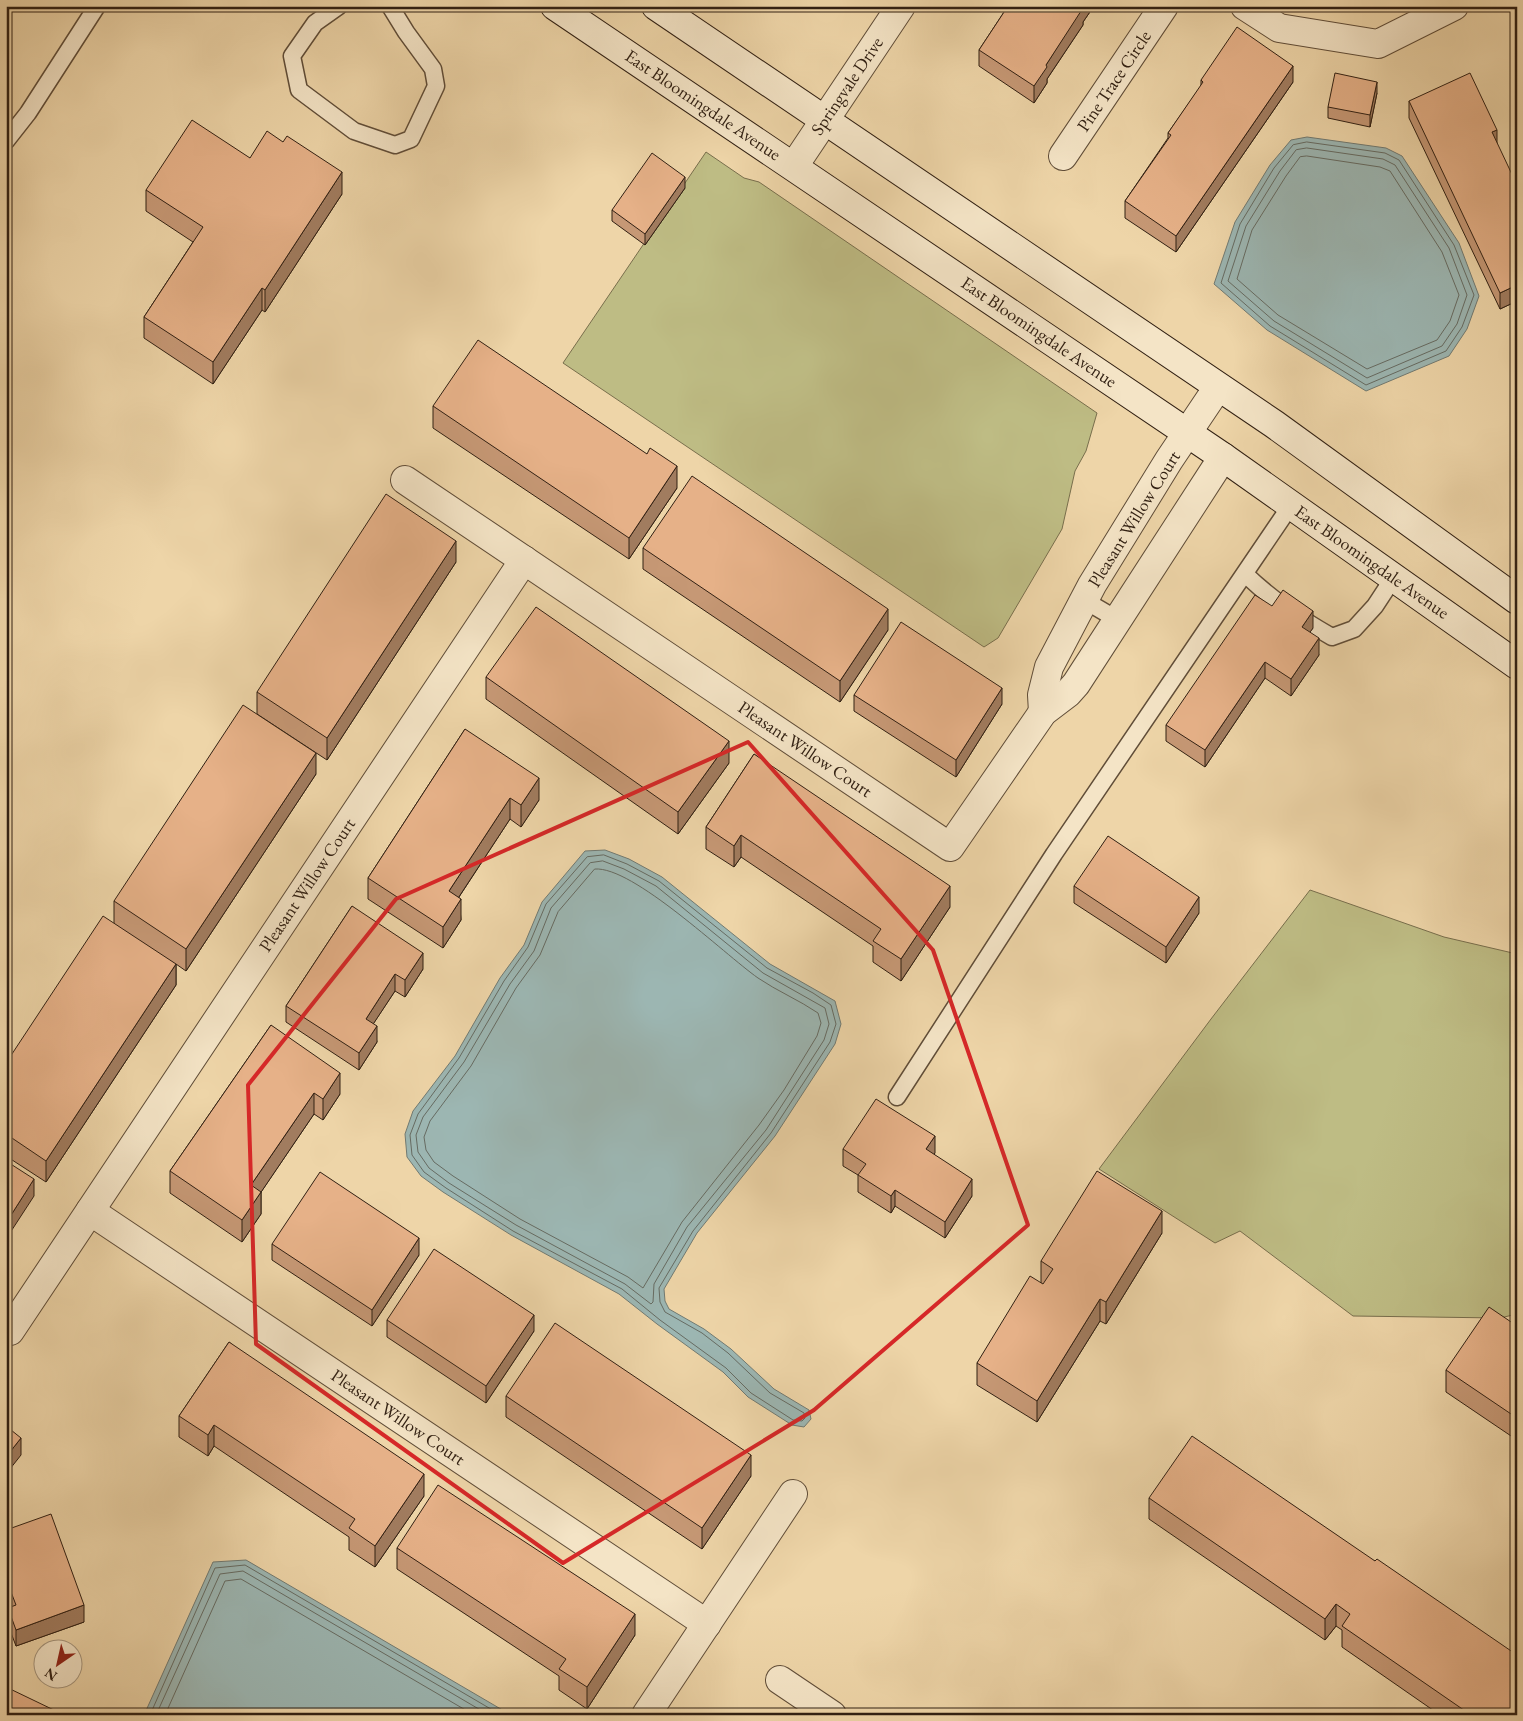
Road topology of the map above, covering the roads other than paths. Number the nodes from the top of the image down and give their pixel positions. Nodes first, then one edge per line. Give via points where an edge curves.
1 (97, 6) edge
2 (339, 6) edge
3 (390, 6) edge
4 (555, 6) edge
5 (656, 6) edge
6 (901, 6) edge
7 (1164, 6) edge
8 (1244, 6) edge
9 (1454, 6) edge
10 (825, 120) junction
11 (6, 141) edge
12 (1063, 156) dead end
13 (794, 166) junction
14 (1218, 387) junction
15 (1188, 433) junction
16 (1224, 457) junction
17 (405, 480) dead end
18 (1291, 505) junction
19 (524, 560) junction
20 (1245, 574) junction
21 (1394, 577) junction
22 (1084, 600) junction
23 (1517, 600) edge
24 (1118, 620) junction
25 (1517, 666) edge
26 (1043, 712) junction
27 (897, 1097) dead end
28 (90, 1211) junction
29 (10, 1331) dead end
30 (793, 1494) dead end
31 (707, 1624) junction
32 (780, 1680) dead end
33 (646, 1715) edge
34 (832, 1715) edge

1 - 11 lane via 28,113
2 - 3 lane via 315,22 292,56 298,90 354,130 395,145 411,138 436,86 433,69
4 - 13 street, East Bloomingdale Avenue
5 - 10 street
6 - 10 street, Springvale Drive
7 - 12 street, Pine Trace Circle
8 - 9 street via 1279,28 1378,44
10 - 13 street, Springvale Drive
10 - 14 street
13 - 15 street, East Bloomingdale Avenue
14 - 15 street, Pleasant Willow Court
14 - 23 street
15 - 16 street, East Bloomingdale Avenue
15 - 22 street, Pleasant Willow Court
16 - 18 street, East Bloomingdale Avenue
16 - 24 street, Pleasant Willow Court
17 - 19 street, Pleasant Willow Court
18 - 20 lane
18 - 21 street, East Bloomingdale Avenue
19 - 26 street, Pleasant Willow Court via 950,847
19 - 28 street, Pleasant Willow Court
20 - 21 lane via 1277,603 1332,637 1354,629 1375,606
20 - 27 lane via 1054,854
21 - 25 street, East Bloomingdale Avenue
22 - 24 lane
22 - 26 street, Pleasant Willow Court via 1049,667 1042,695
24 - 26 street, Pleasant Willow Court via 1068,694
28 - 29 street, Pleasant Willow Court
28 - 31 street, Pleasant Willow Court
30 - 31 street
31 - 33 street
32 - 34 street

